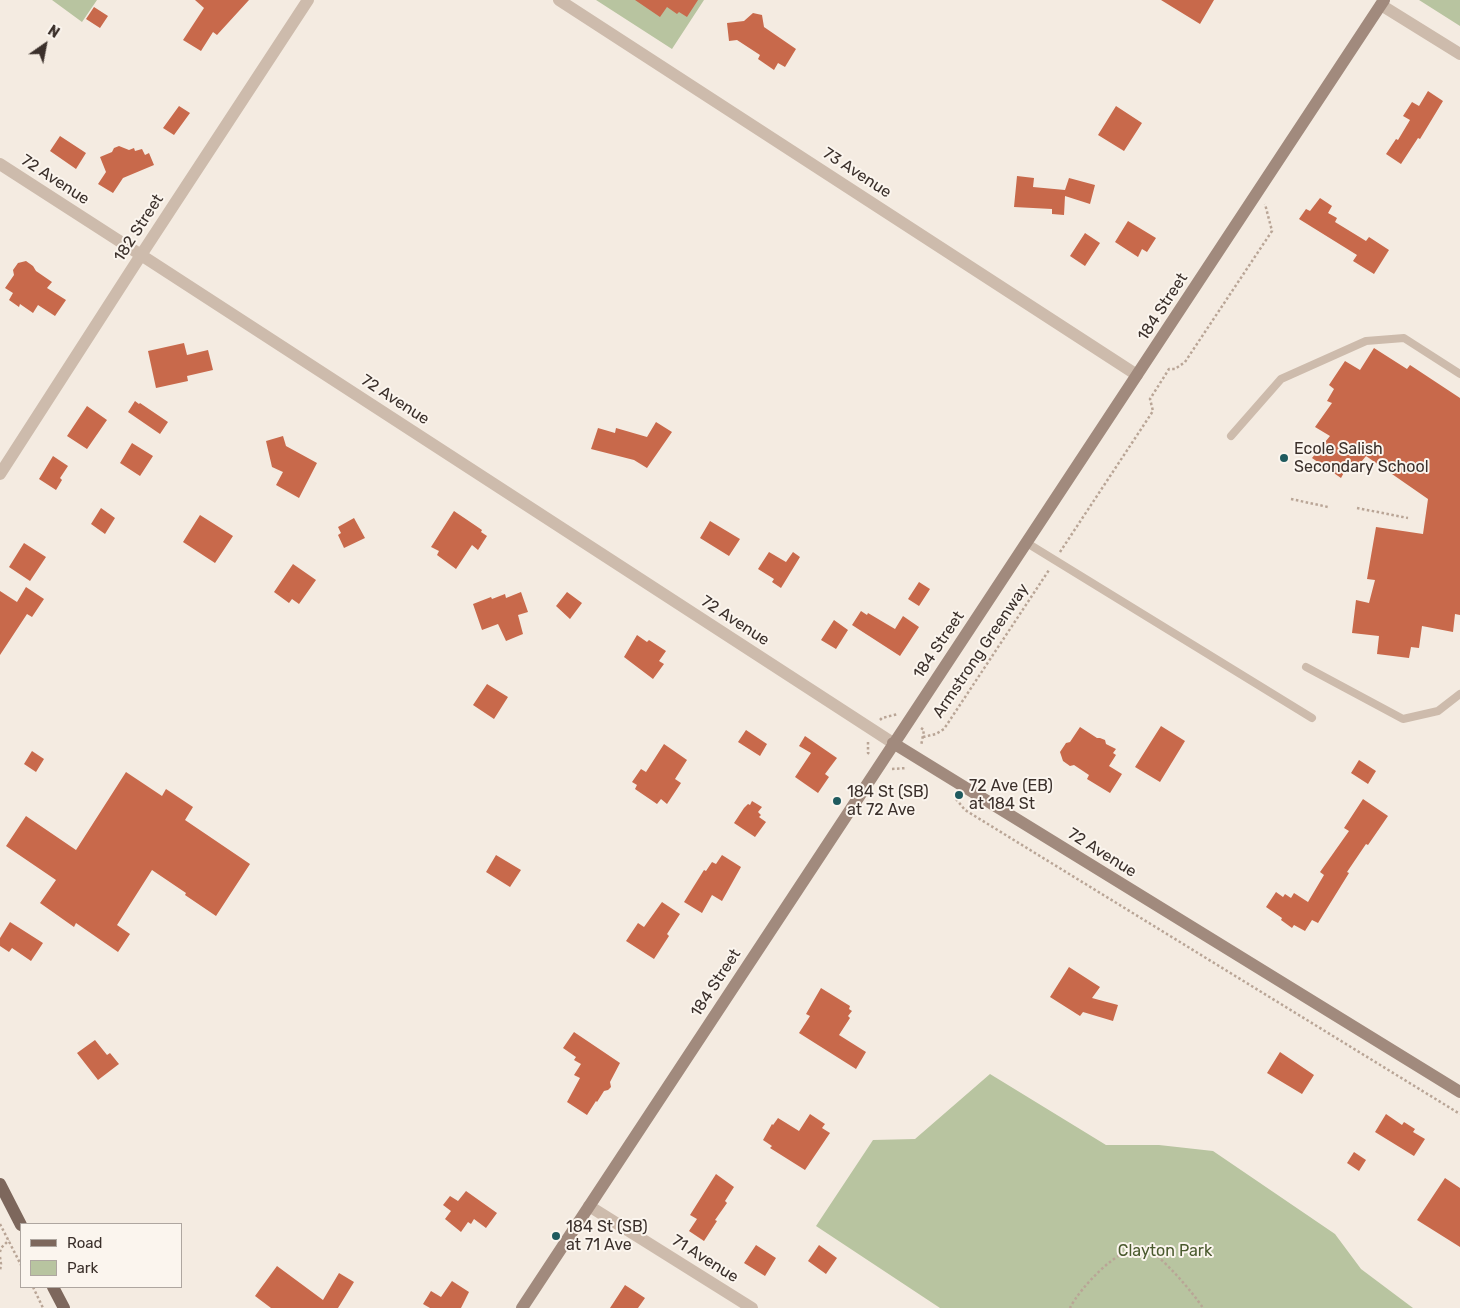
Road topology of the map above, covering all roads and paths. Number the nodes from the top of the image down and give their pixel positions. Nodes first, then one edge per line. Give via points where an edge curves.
1 (308, 0) edge
2 (559, 0) edge
3 (1380, 2) edge
4 (1460, 54) edge
5 (0, 164) edge
6 (1265, 202) dead end
7 (141, 255) junction
8 (1460, 374) edge
9 (1137, 375) junction
10 (1231, 436) dead end
11 (0, 474) edge
12 (1291, 499) dead end
13 (1328, 507) dead end
14 (1356, 508) dead end
15 (1408, 518) dead end
16 (1026, 542) junction
17 (1062, 550) dead end
18 (1050, 568) dead end
19 (1306, 667) dead end
20 (1460, 694) edge
21 (899, 713) dead end
22 (882, 718) dead end
23 (1312, 718) dead end
24 (924, 730) dead end
25 (923, 737) junction
26 (868, 741) dead end
27 (893, 743) junction
28 (923, 743) dead end
29 (868, 753) dead end
30 (907, 768) dead end
31 (893, 769) dead end
32 (949, 794) dead end
33 (1460, 1092) edge
34 (1460, 1114) edge
35 (0, 1184) edge
36 (589, 1206) junction
37 (20, 1223) edge
38 (0, 1224) edge
39 (9, 1240) junction
40 (0, 1252) edge
41 (0, 1257) edge
42 (20, 1263) edge
43 (0, 1271) edge
44 (33, 1288) edge
45 (54, 1288) edge
46 (44, 1308) edge
47 (64, 1308) edge
48 (522, 1308) edge
49 (752, 1308) edge
50 (1070, 1308) edge
51 (1203, 1308) edge

1 - 7 street, 182 Street
2 - 9 street, 73 Avenue
3 - 4 street
3 - 9 main road, 184 Street
5 - 7 street, 72 Avenue
6 - 17 path via 1272,231 1185,362 1169,369 1150,399 1153,411
7 - 11 street, 182 Street
7 - 27 street, 72 Avenue
8 - 10 lane via 1404,338 1366,341 1281,379
9 - 16 main road, 184 Street
12 - 13 path
14 - 15 path
16 - 23 lane
16 - 27 main road, 184 Street
18 - 25 path, Armstrong Greenway via 944,729
19 - 20 lane via 1403,718 1438,711
21 - 22 path
24 - 25 path
25 - 28 path
26 - 29 path
27 - 33 main road, 72 Avenue
27 - 36 main road, 184 Street
30 - 31 path
32 - 34 path via 965,810
35 - 37 main road
36 - 48 main road, 184 Street
36 - 49 street, 71 Avenue
38 - 39 path
39 - 40 path
39 - 42 path
41 - 43 path
44 - 46 path
45 - 47 main road
50 - 51 path via 1101,1269 1124,1253 1139,1248 1156,1255

